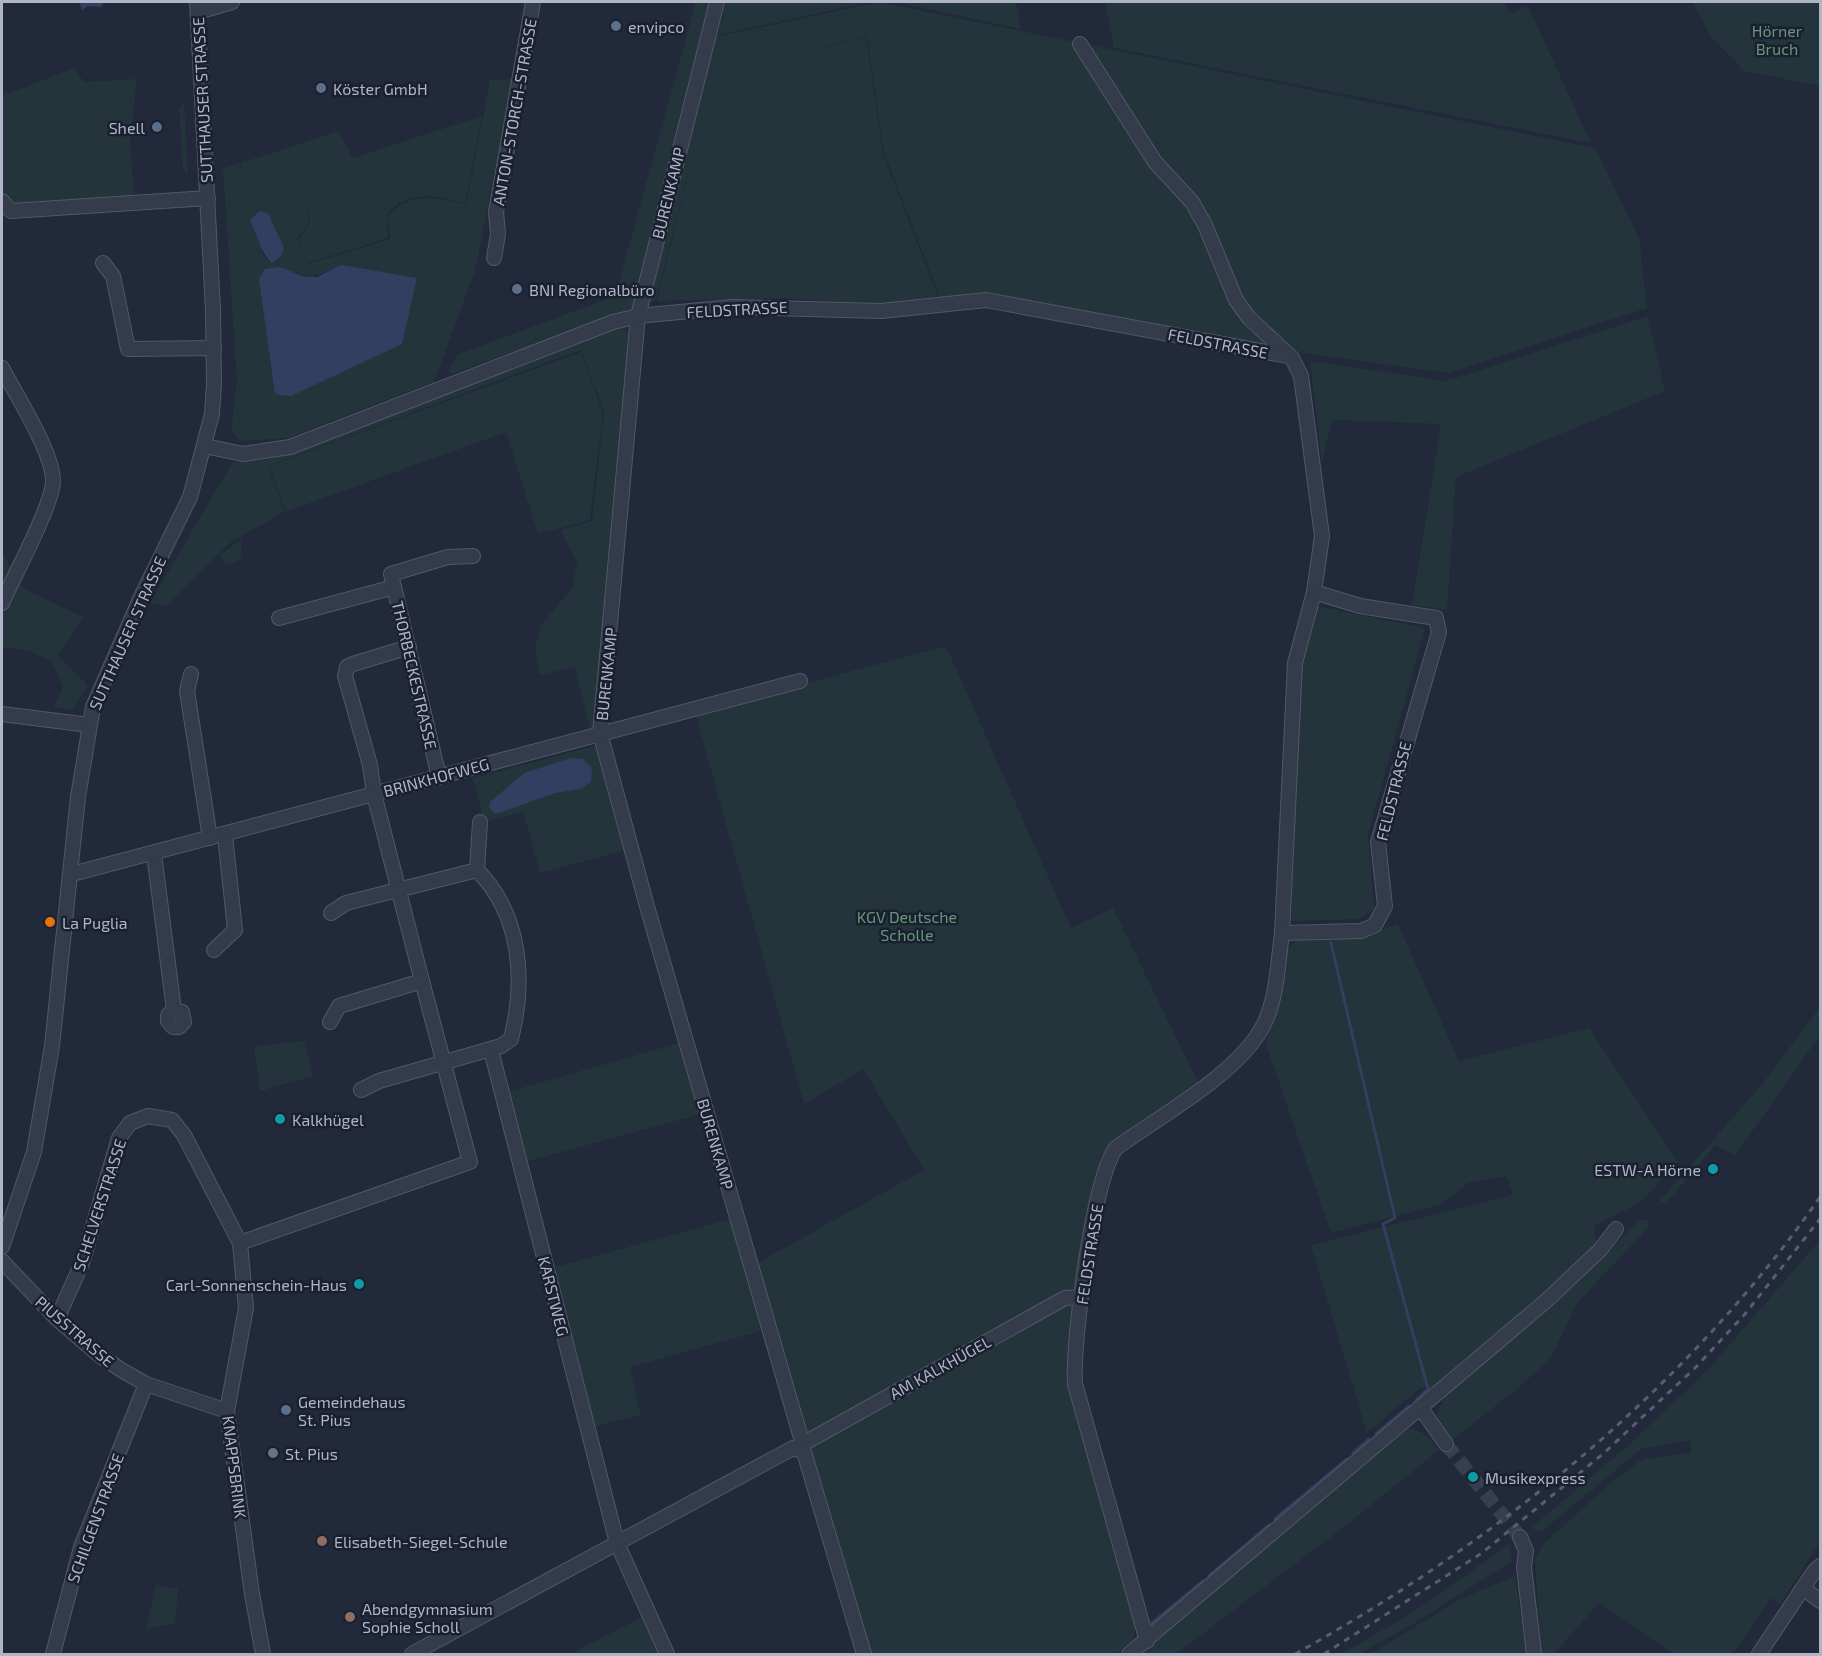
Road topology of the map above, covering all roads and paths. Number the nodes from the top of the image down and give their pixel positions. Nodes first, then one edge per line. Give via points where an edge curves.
1 (232, 2) edge
2 (533, 2) edge
3 (717, 2) edge
4 (197, 7) edge
5 (1080, 44) dead end
6 (208, 198) junction
7 (2, 201) edge
8 (494, 258) dead end
9 (103, 263) dead end
10 (638, 316) junction
11 (214, 348) junction
12 (1288, 356) junction
13 (2, 368) edge
14 (205, 446) junction
15 (473, 556) dead end
16 (392, 580) junction
17 (1314, 592) junction
18 (2, 603) edge
19 (279, 618) dead end
20 (409, 647) junction
21 (191, 674) dead end
22 (800, 681) dead end
23 (2, 714) edge
24 (89, 725) junction
25 (600, 733) junction
26 (439, 777) junction
27 (374, 794) junction
28 (480, 822) dead end
29 (225, 835) junction
30 (210, 838) junction
31 (154, 854) junction
32 (477, 870) junction
33 (72, 874) junction
34 (398, 888) junction
35 (331, 913) dead end
36 (1282, 933) junction
37 (214, 950) dead end
38 (422, 981) junction
39 (174, 1010) dead end
40 (330, 1022) dead end
41 (491, 1050) junction
42 (444, 1063) junction
43 (361, 1090) dead end
44 (1616, 1229) dead end
45 (240, 1243) junction
46 (2, 1247) edge
47 (2, 1261) edge
48 (1081, 1297) junction
49 (57, 1319) junction
50 (146, 1384) junction
51 (1420, 1407) junction
52 (227, 1411) junction
53 (800, 1443) junction
54 (1446, 1444) tunnel mouth
55 (1520, 1538) tunnel mouth
56 (617, 1543) junction
57 (1821, 1566) edge
58 (1803, 1588) junction
59 (1821, 1601) edge
60 (1147, 1641) junction
61 (52, 1654) edge
62 (263, 1654) edge
63 (412, 1654) edge
64 (667, 1654) edge
65 (864, 1654) edge
66 (1129, 1654) edge
67 (1534, 1654) edge
68 (1759, 1654) edge

1 - 4 street
2 - 8 street, ANTON-STORCH-STRASSE via 496,212
3 - 10 street, BURENKAMP
4 - 6 street, SUTTHAUSER STRASSE
5 - 12 street, FELDSTRASSE via 1155,162 1192,202 1236,300
6 - 7 street, SUTTHAUSER STRASSE via 11,211
6 - 11 street, SUTTHAUSER STRASSE
9 - 11 street via 114,276 128,349
10 - 12 street, FELDSTRASSE via 732,307 882,311 987,300
10 - 14 street, FELDSTRASSE via 613,322 290,447 243,454
10 - 25 street, BURENKAMP
11 - 14 street, SUTTHAUSER STRASSE via 212,414
12 - 17 street, FELDSTRASSE via 1301,376 1322,536
13 - 18 street via 46,452 53,480 49,501
14 - 24 street, SUTTHAUSER STRASSE via 190,497 103,681
15 - 16 street via 448,557
16 - 19 street
16 - 20 street, THORBECKESTRASSE
17 - 36 street, FELDSTRASSE via 1295,663
17 - 36 street, FELDSTRASSE via 1360,606 1436,618 1439,632 1378,842 1385,906 1375,925 1361,932
20 - 26 street, THORBECKESTRASSE
20 - 27 street via 347,667 345,676 370,765
21 - 30 street via 187,690
22 - 25 street, BRINKHOFWEG
23 - 24 street
24 - 33 street, SUTTHAUSER STRASSE
25 - 26 street, BRINKHOFWEG
25 - 53 street, BURENKAMP
26 - 27 street, BRINKHOFWEG
27 - 29 street, BRINKHOFWEG
27 - 34 street
28 - 32 street
29 - 30 street, BRINKHOFWEG
29 - 37 street via 235,930
30 - 31 street, BRINKHOFWEG
31 - 33 street, BRINKHOFWEG
31 - 39 street
32 - 34 street
32 - 41 street via 506,908 518,954 511,1039
33 - 46 street, SUTTHAUSER STRASSE via 56,1016 34,1152
34 - 35 street via 346,903
34 - 38 street
36 - 48 street, FELDSTRASSE via 1265,1023 1250,1047 1108,1158
38 - 40 street via 339,1006
38 - 42 street
41 - 42 street
41 - 56 street, KARSTWEG
42 - 43 street
42 - 45 street via 470,1162
44 - 51 street via 1600,1250 1546,1301
45 - 49 street, SCHELVERSTRASSE via 184,1135 172,1120 148,1116 130,1123 119,1138 82,1263
45 - 52 street, KNAPPSBRINK via 246,1308
47 - 49 street, PIUSSTRASSE
48 - 53 street, AM KALKHÜGEL via 1065,1298
48 - 60 street, FELDSTRASSE via 1073,1360 1075,1384
49 - 50 street, PIUSSTRASSE via 99,1355
50 - 52 street, PIUSSTRASSE
50 - 61 street, SCHILGENSTRASSE via 81,1547
51 - 54 street
51 - 60 street
52 - 62 street, KNAPPSBRINK
53 - 56 street, AM KALKHÜGEL
53 - 65 street, BURENKAMP
55 - 67 street via 1526,1551 1524,1567
56 - 63 street, AM KALKHÜGEL
56 - 64 street
57 - 58 street
58 - 59 street
58 - 68 street
60 - 66 street

